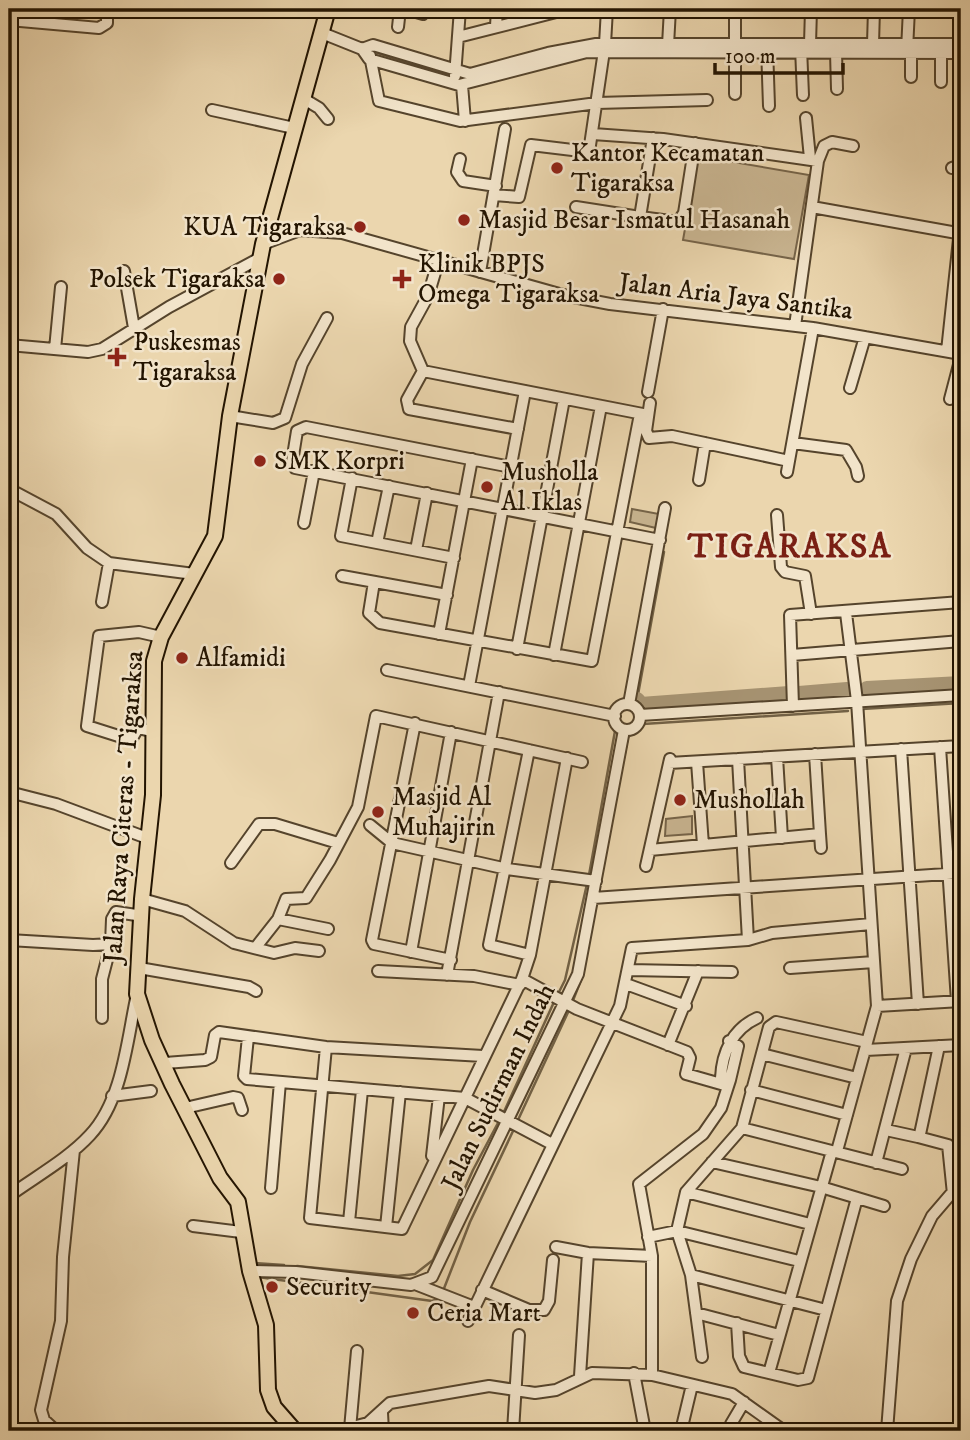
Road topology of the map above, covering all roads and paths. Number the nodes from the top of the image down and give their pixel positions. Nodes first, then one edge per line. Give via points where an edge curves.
1 (107, 9) edge
2 (328, 9) edge
3 (400, 9) edge
4 (406, 9) edge
5 (460, 9) edge
6 (497, 9) edge
7 (566, 9) edge
8 (607, 9) edge
9 (670, 9) edge
10 (735, 9) edge
11 (811, 9) edge
12 (874, 9) edge
13 (909, 9) edge
14 (961, 10) edge
15 (423, 14) dead end
16 (9, 20) edge
17 (496, 26) junction
18 (398, 27) dead end
19 (322, 33) junction
20 (458, 37) junction
21 (873, 44) junction
22 (961, 44) edge
23 (668, 45) junction
24 (804, 47) junction
25 (604, 49) junction
26 (734, 49) junction
27 (767, 49) junction
28 (941, 49) junction
29 (908, 50) junction
30 (368, 51) junction
31 (836, 52) junction
32 (961, 53) edge
33 (549, 57) junction
34 (455, 72) junction
35 (911, 77) dead end
36 (941, 82) dead end
37 (458, 85) junction
38 (837, 89) dead end
39 (735, 94) dead end
40 (803, 95) dead end
41 (304, 99) junction
42 (707, 100) dead end
43 (597, 103) junction
44 (769, 106) dead end
45 (212, 110) dead end
46 (806, 118) dead end
47 (328, 119) dead end
48 (465, 121) junction
49 (294, 128) junction
50 (505, 129) dead end
51 (593, 134) junction
52 (653, 138) junction
53 (695, 143) junction
54 (853, 146) dead end
55 (460, 159) dead end
56 (813, 159) junction
57 (495, 191) junction
58 (812, 207) junction
59 (576, 208) dead end
60 (640, 217) junction
61 (959, 229) edge
62 (261, 251) junction
63 (439, 259) junction
64 (959, 261) edge
65 (124, 271) dead end
66 (480, 272) junction
67 (957, 285) edge
68 (61, 287) dead end
69 (663, 309) junction
70 (327, 318) dead end
71 (794, 326) junction
72 (134, 328) junction
73 (813, 328) junction
74 (865, 337) junction
75 (9, 345) edge
76 (55, 349) junction
77 (947, 351) junction
78 (961, 355) edge
79 (424, 371) junction
80 (850, 388) dead end
81 (525, 391) junction
82 (564, 399) junction
83 (950, 399) dead end
84 (601, 406) junction
85 (647, 406) junction
86 (230, 416) junction
87 (518, 429) junction
88 (705, 443) junction
89 (793, 443) junction
90 (472, 459) junction
91 (511, 467) junction
92 (314, 471) junction
93 (858, 477) dead end
94 (352, 478) junction
95 (699, 480) dead end
96 (389, 486) junction
97 (9, 489) edge
98 (426, 494) junction
99 (464, 501) junction
100 (665, 508) dead end
101 (503, 509) junction
102 (778, 515) dead end
103 (542, 517) junction
104 (304, 523) dead end
105 (578, 524) junction
106 (617, 532) junction
107 (660, 540) junction
108 (377, 543) junction
109 (416, 551) junction
110 (454, 558) junction
111 (109, 563) junction
112 (194, 574) junction
113 (342, 576) dead end
114 (374, 582) junction
115 (447, 594) junction
116 (102, 602) dead end
117 (961, 602) edge
118 (846, 613) junction
119 (811, 614) junction
120 (439, 634) junction
121 (161, 637) junction
122 (477, 641) junction
123 (961, 641) edge
124 (517, 649) junction
125 (849, 652) junction
126 (554, 655) junction
127 (792, 655) junction
128 (387, 670) dead end
129 (469, 686) junction
130 (499, 692) junction
131 (961, 695) edge
132 (857, 701) junction
133 (629, 704) junction
134 (793, 706) junction
135 (640, 715) junction
136 (615, 716) junction
137 (415, 723) junction
138 (624, 730) junction
139 (155, 732) junction
140 (451, 732) junction
141 (491, 742) junction
142 (961, 746) edge
143 (940, 747) junction
144 (901, 749) junction
145 (529, 750) junction
146 (860, 752) junction
147 (815, 754) junction
148 (777, 757) junction
149 (567, 758) junction
150 (738, 759) junction
151 (582, 762) dead end
152 (697, 762) junction
153 (9, 792) edge
154 (370, 825) dead end
155 (820, 834) junction
156 (146, 838) junction
157 (782, 838) junction
158 (338, 843) junction
159 (392, 843) junction
160 (743, 843) junction
161 (703, 845) junction
162 (821, 848) dead end
163 (650, 850) junction
164 (429, 851) junction
165 (468, 860) junction
166 (231, 863) dead end
167 (646, 866) dead end
168 (507, 869) junction
169 (961, 873) edge
170 (948, 874) junction
171 (546, 875) junction
172 (909, 876) junction
173 (868, 879) junction
174 (596, 881) junction
175 (746, 887) junction
176 (593, 898) junction
177 (142, 899) junction
178 (143, 916) junction
179 (278, 919) junction
180 (871, 924) junction
181 (328, 929) dead end
182 (9, 940) edge
183 (748, 940) junction
184 (111, 944) junction
185 (256, 947) junction
186 (319, 951) dead end
187 (411, 952) junction
188 (530, 955) junction
189 (451, 960) junction
190 (874, 962) junction
191 (139, 968) junction
192 (790, 968) dead end
193 (629, 970) junction
194 (377, 971) dead end
195 (698, 971) junction
196 (732, 972) dead end
197 (447, 975) junction
198 (521, 982) junction
199 (626, 984) junction
200 (256, 991) dead end
201 (137, 994) junction
202 (959, 1001) edge
203 (566, 1002) junction
204 (918, 1004) junction
205 (686, 1006) junction
206 (877, 1006) junction
207 (102, 1018) dead end
208 (757, 1018) dead end
209 (611, 1023) junction
210 (248, 1037) junction
211 (668, 1045) junction
212 (961, 1045) edge
213 (326, 1046) junction
214 (866, 1046) junction
215 (939, 1046) junction
216 (906, 1048) junction
217 (762, 1055) junction
218 (484, 1056) junction
219 (165, 1063) junction
220 (857, 1078) junction
221 (281, 1082) junction
222 (729, 1083) junction
223 (323, 1084) junction
224 (362, 1090) junction
225 (751, 1090) junction
226 (151, 1091) dead end
227 (400, 1092) junction
228 (112, 1096) junction
229 (439, 1096) junction
230 (465, 1098) junction
231 (184, 1108) junction
232 (242, 1110) dead end
233 (847, 1115) junction
234 (509, 1122) junction
235 (742, 1128) junction
236 (886, 1130) junction
237 (918, 1137) junction
238 (552, 1144) junction
239 (74, 1150) junction
240 (835, 1151) junction
241 (712, 1162) junction
242 (432, 1163) junction
243 (876, 1163) junction
244 (902, 1169) dead end
245 (821, 1187) junction
246 (271, 1188) dead end
247 (957, 1191) edge
248 (686, 1192) junction
249 (9, 1196) edge
250 (857, 1198) junction
251 (884, 1206) dead end
252 (349, 1222) junction
253 (810, 1224) junction
254 (193, 1226) dead end
255 (386, 1227) junction
256 (677, 1231) junction
257 (242, 1232) junction
258 (648, 1237) junction
259 (556, 1247) dead end
260 (588, 1253) junction
261 (652, 1256) junction
262 (553, 1260) dead end
263 (799, 1261) junction
264 (250, 1271) junction
265 (691, 1275) junction
266 (415, 1284) junction
267 (482, 1290) junction
268 (789, 1300) junction
269 (474, 1307) junction
270 (825, 1310) junction
271 (696, 1313) junction
272 (468, 1321) dead end
273 (737, 1323) junction
274 (519, 1335) dead end
275 (779, 1335) junction
276 (358, 1351) dead end
277 (702, 1357) dead end
278 (634, 1373) junction
279 (769, 1373) junction
280 (652, 1375) junction
281 (580, 1376) junction
282 (692, 1385) junction
283 (514, 1389) junction
284 (744, 1402) junction
285 (382, 1413) junction
286 (730, 1424) dead end
287 (350, 1429) junction
288 (56, 1431) edge
289 (295, 1431) edge
290 (337, 1431) edge
291 (383, 1431) edge
292 (513, 1431) edge
293 (645, 1431) edge
294 (681, 1431) edge
295 (783, 1431) edge
296 (887, 1431) edge

1 - 16 street via 107,23 99,28
2 - 19 main road, Jalan Raya Citeras - Tigaraksa
3 - 18 street
4 - 15 street
5 - 20 street
6 - 17 street
7 - 17 street
8 - 25 street
9 - 23 street
10 - 26 street
11 - 24 street
12 - 21 street
13 - 14 street
13 - 29 street
17 - 20 street
19 - 30 street
19 - 41 main road, Jalan Raya Citeras - Tigaraksa
20 - 34 street
21 - 24 street
21 - 29 street
22 - 28 street
23 - 25 street
23 - 26 street
24 - 27 street
24 - 31 street
24 - 40 street
25 - 26 street
25 - 33 street
25 - 43 street
26 - 27 street
26 - 39 street
27 - 44 street
28 - 29 street
28 - 32 street
28 - 36 street
29 - 31 street
29 - 35 street
30 - 34 street
30 - 37 street
30 - 48 street via 379,101
31 - 38 street
33 - 34 street via 476,73
33 - 37 street
34 - 37 street
37 - 48 street
41 - 47 street
41 - 49 main road, Jalan Raya Citeras - Tigaraksa
42 - 43 street
43 - 48 street
43 - 51 street
45 - 49 street
46 - 56 street
49 - 62 main road, Jalan Raya Citeras - Tigaraksa
50 - 57 street
51 - 52 street
51 - 57 street via 587,153 531,145 519,197
52 - 53 street
52 - 60 street
53 - 56 street
53 - 60 street via 681,219
54 - 56 street via 832,142
55 - 57 street via 457,172 463,181
56 - 58 street
57 - 66 street
58 - 61 street via 906,225
58 - 71 street
59 - 60 street
61 - 64 street
62 - 63 street, Jalan Aria Jaya Santika via 300,230 324,230
62 - 72 street, Jalan Aria Jaya Santika
62 - 86 main road, Jalan Raya Citeras - Tigaraksa
63 - 66 street, Jalan Aria Jaya Santika
63 - 79 street via 429,296 411,327 410,341
64 - 67 street
65 - 72 street
66 - 69 street, Jalan Aria Jaya Santika via 563,295
67 - 77 street
68 - 76 street
69 - 71 street, Jalan Aria Jaya Santika
69 - 85 street
70 - 86 street via 302,365 285,418 273,423
71 - 73 street, Jalan Aria Jaya Santika
72 - 76 street, Jalan Aria Jaya Santika via 94,352
73 - 74 street, Jalan Aria Jaya Santika
73 - 89 street
74 - 77 street, Jalan Aria Jaya Santika
74 - 80 street
75 - 76 street, Jalan Aria Jaya Santika
77 - 78 street, Jalan Aria Jaya Santika
78 - 83 street
79 - 81 street
79 - 87 street via 407,400 409,409
81 - 82 street
81 - 87 street
82 - 84 street
82 - 103 street
84 - 85 street
84 - 105 street
85 - 88 street via 649,438 672,436
85 - 106 street
86 - 112 main road, Jalan Raya Citeras - Tigaraksa via 218,523 212,544
87 - 91 street
88 - 89 street via 788,467
88 - 95 street
89 - 93 street via 846,450
90 - 91 street
90 - 92 street via 301,428 293,466
90 - 99 street
91 - 101 street
92 - 94 street
92 - 104 street
94 - 96 street
94 - 108 street via 340,535
96 - 98 street
96 - 108 street
97 - 111 street via 56,514 87,548
98 - 99 street
98 - 109 street
99 - 101 street
99 - 110 street
100 - 107 street
101 - 103 street
101 - 122 street
102 - 119 street via 781,566 785,572 805,576
103 - 105 street
103 - 124 street
105 - 106 street
105 - 126 street
106 - 107 street
106 - 126 street via 592,662
107 - 133 street
108 - 109 street
109 - 110 street
110 - 115 street
111 - 112 street
111 - 116 street
112 - 121 main road, Jalan Raya Citeras - Tigaraksa
113 - 114 street
114 - 115 street
114 - 120 street via 369,613 373,620
115 - 120 street
117 - 118 street
118 - 119 street
118 - 125 street
119 - 127 street via 793,613 788,618
120 - 122 street
121 - 139 main road, Jalan Raya Citeras - Tigaraksa via 152,683
121 - 139 street via 132,632 99,636 88,726 131,740 138,727
122 - 124 street
122 - 129 street
123 - 125 street
124 - 126 street
125 - 127 street
125 - 132 street
127 - 134 street
128 - 129 street
129 - 130 street
130 - 136 street
130 - 141 street
131 - 132 street
132 - 134 street
132 - 146 street
133 - 135 street
133 - 136 street via 619,706
134 - 135 street
135 - 138 street via 638,725
136 - 138 street
137 - 140 street
137 - 158 street via 374,718 358,807
137 - 159 street
138 - 174 street, Jalan Sudirman Indah
139 - 156 main road, Jalan Raya Citeras - Tigaraksa
140 - 141 street
140 - 164 street
141 - 145 street
141 - 165 street
142 - 143 street
143 - 144 street
143 - 170 street
144 - 146 street
144 - 172 street
145 - 149 street
145 - 168 street
146 - 147 street
146 - 173 street
147 - 148 street
147 - 155 street
148 - 150 street
148 - 157 street
149 - 151 street
149 - 171 street
150 - 152 street
150 - 160 street
152 - 161 street
152 - 163 street via 670,761
153 - 156 street via 56,804
154 - 159 street
155 - 157 street
155 - 162 street
156 - 177 main road, Jalan Raya Citeras - Tigaraksa
157 - 160 street
158 - 166 street via 275,824 259,824
158 - 179 street via 306,898 286,898
159 - 164 street
159 - 187 street via 372,940
160 - 161 street
160 - 175 street
161 - 163 street
163 - 167 street
164 - 165 street
164 - 187 street
165 - 168 street
165 - 189 street
168 - 171 street
168 - 188 street via 489,945
169 - 170 street
170 - 172 street
170 - 202 street
171 - 174 street
171 - 188 street
172 - 173 street
172 - 204 street
173 - 175 street
173 - 180 street
174 - 176 street, Jalan Sudirman Indah
175 - 176 street
175 - 183 street
176 - 203 street, Jalan Sudirman Indah via 578,974
177 - 178 main road, Jalan Raya Citeras - Tigaraksa
177 - 185 street via 177,908 234,943
178 - 184 street via 113,915
178 - 191 main road, Jalan Raya Citeras - Tigaraksa
179 - 181 street
179 - 185 street
180 - 183 street via 772,933
180 - 190 street
182 - 184 street
183 - 193 street via 637,945 631,950
184 - 207 street via 102,979
185 - 186 street via 274,953 295,948
187 - 189 street
188 - 198 street
189 - 197 street
190 - 192 street
190 - 206 street
191 - 200 street
191 - 201 main road, Jalan Raya Citeras - Tigaraksa
193 - 195 street
193 - 199 street
194 - 197 street
195 - 196 street
195 - 205 street
197 - 198 street
198 - 203 street
198 - 218 street
199 - 205 street
199 - 209 street
201 - 219 main road, Jalan Raya Citeras - Tigaraksa
201 - 228 street
202 - 204 street
203 - 209 street
203 - 234 street, Jalan Sudirman Indah
204 - 206 street
205 - 211 street
206 - 214 street
208 - 222 street via 729,1041 720,1078
209 - 211 street
209 - 238 street
210 - 213 street
210 - 219 street via 217,1032 212,1054 205,1060
210 - 221 street via 244,1076
211 - 222 street via 687,1052 686,1074
212 - 215 street
213 - 218 street
213 - 223 street
214 - 216 street
214 - 217 street via 776,1022 769,1027
214 - 220 street
215 - 216 street
215 - 237 street
216 - 236 street
217 - 220 street
217 - 225 street
218 - 230 street
219 - 231 main road, Jalan Raya Citeras - Tigaraksa
220 - 233 street
221 - 223 street
221 - 246 street
222 - 258 street via 721,1108 703,1133 640,1181
223 - 224 street
223 - 252 street via 310,1218
224 - 227 street
224 - 252 street
225 - 233 street
225 - 235 street
226 - 228 street
227 - 229 street
227 - 255 street
228 - 239 street via 100,1123
229 - 230 street
229 - 242 street
230 - 234 street
230 - 242 street
231 - 232 street via 233,1097 238,1098
231 - 257 main road, Jalan Raya Citeras - Tigaraksa via 237,1202
233 - 240 street
234 - 238 street
234 - 266 street, Jalan Sudirman Indah via 432,1277
235 - 240 street
235 - 241 street
236 - 237 street
236 - 243 street
237 - 247 street via 948,1145
238 - 267 street
239 - 249 street
239 - 288 street via 61,1321 41,1410
240 - 243 street
240 - 245 street
241 - 245 street
241 - 248 street
242 - 255 street via 402,1229
243 - 244 street
245 - 250 street
245 - 253 street
247 - 296 street via 932,1216 897,1301
248 - 253 street
248 - 256 street
250 - 251 street
250 - 270 street
252 - 255 street
253 - 263 street
254 - 257 street
256 - 258 street
256 - 263 street
256 - 265 street
257 - 264 main road, Jalan Raya Citeras - Tigaraksa
258 - 261 street
259 - 260 street
260 - 261 street
260 - 281 street
261 - 280 street
262 - 267 street via 544,1310 529,1310
263 - 268 street
264 - 266 street
264 - 289 main road, Jalan Raya Citeras - Tigaraksa via 266,1325 268,1390 274,1407
265 - 268 street
265 - 271 street
266 - 269 street
267 - 269 street
268 - 270 street
268 - 275 street
269 - 272 street
270 - 279 street via 808,1378
271 - 273 street
271 - 277 street
273 - 275 street
273 - 279 street via 744,1367
274 - 283 street
275 - 279 street
276 - 287 street
278 - 280 street
278 - 281 street
278 - 293 street
280 - 282 street
281 - 283 street via 556,1390
282 - 284 street via 732,1394
282 - 294 street
283 - 285 street via 489,1386 416,1397 390,1403
283 - 292 street
284 - 286 street
284 - 295 street
285 - 287 street
285 - 291 street
287 - 290 street

